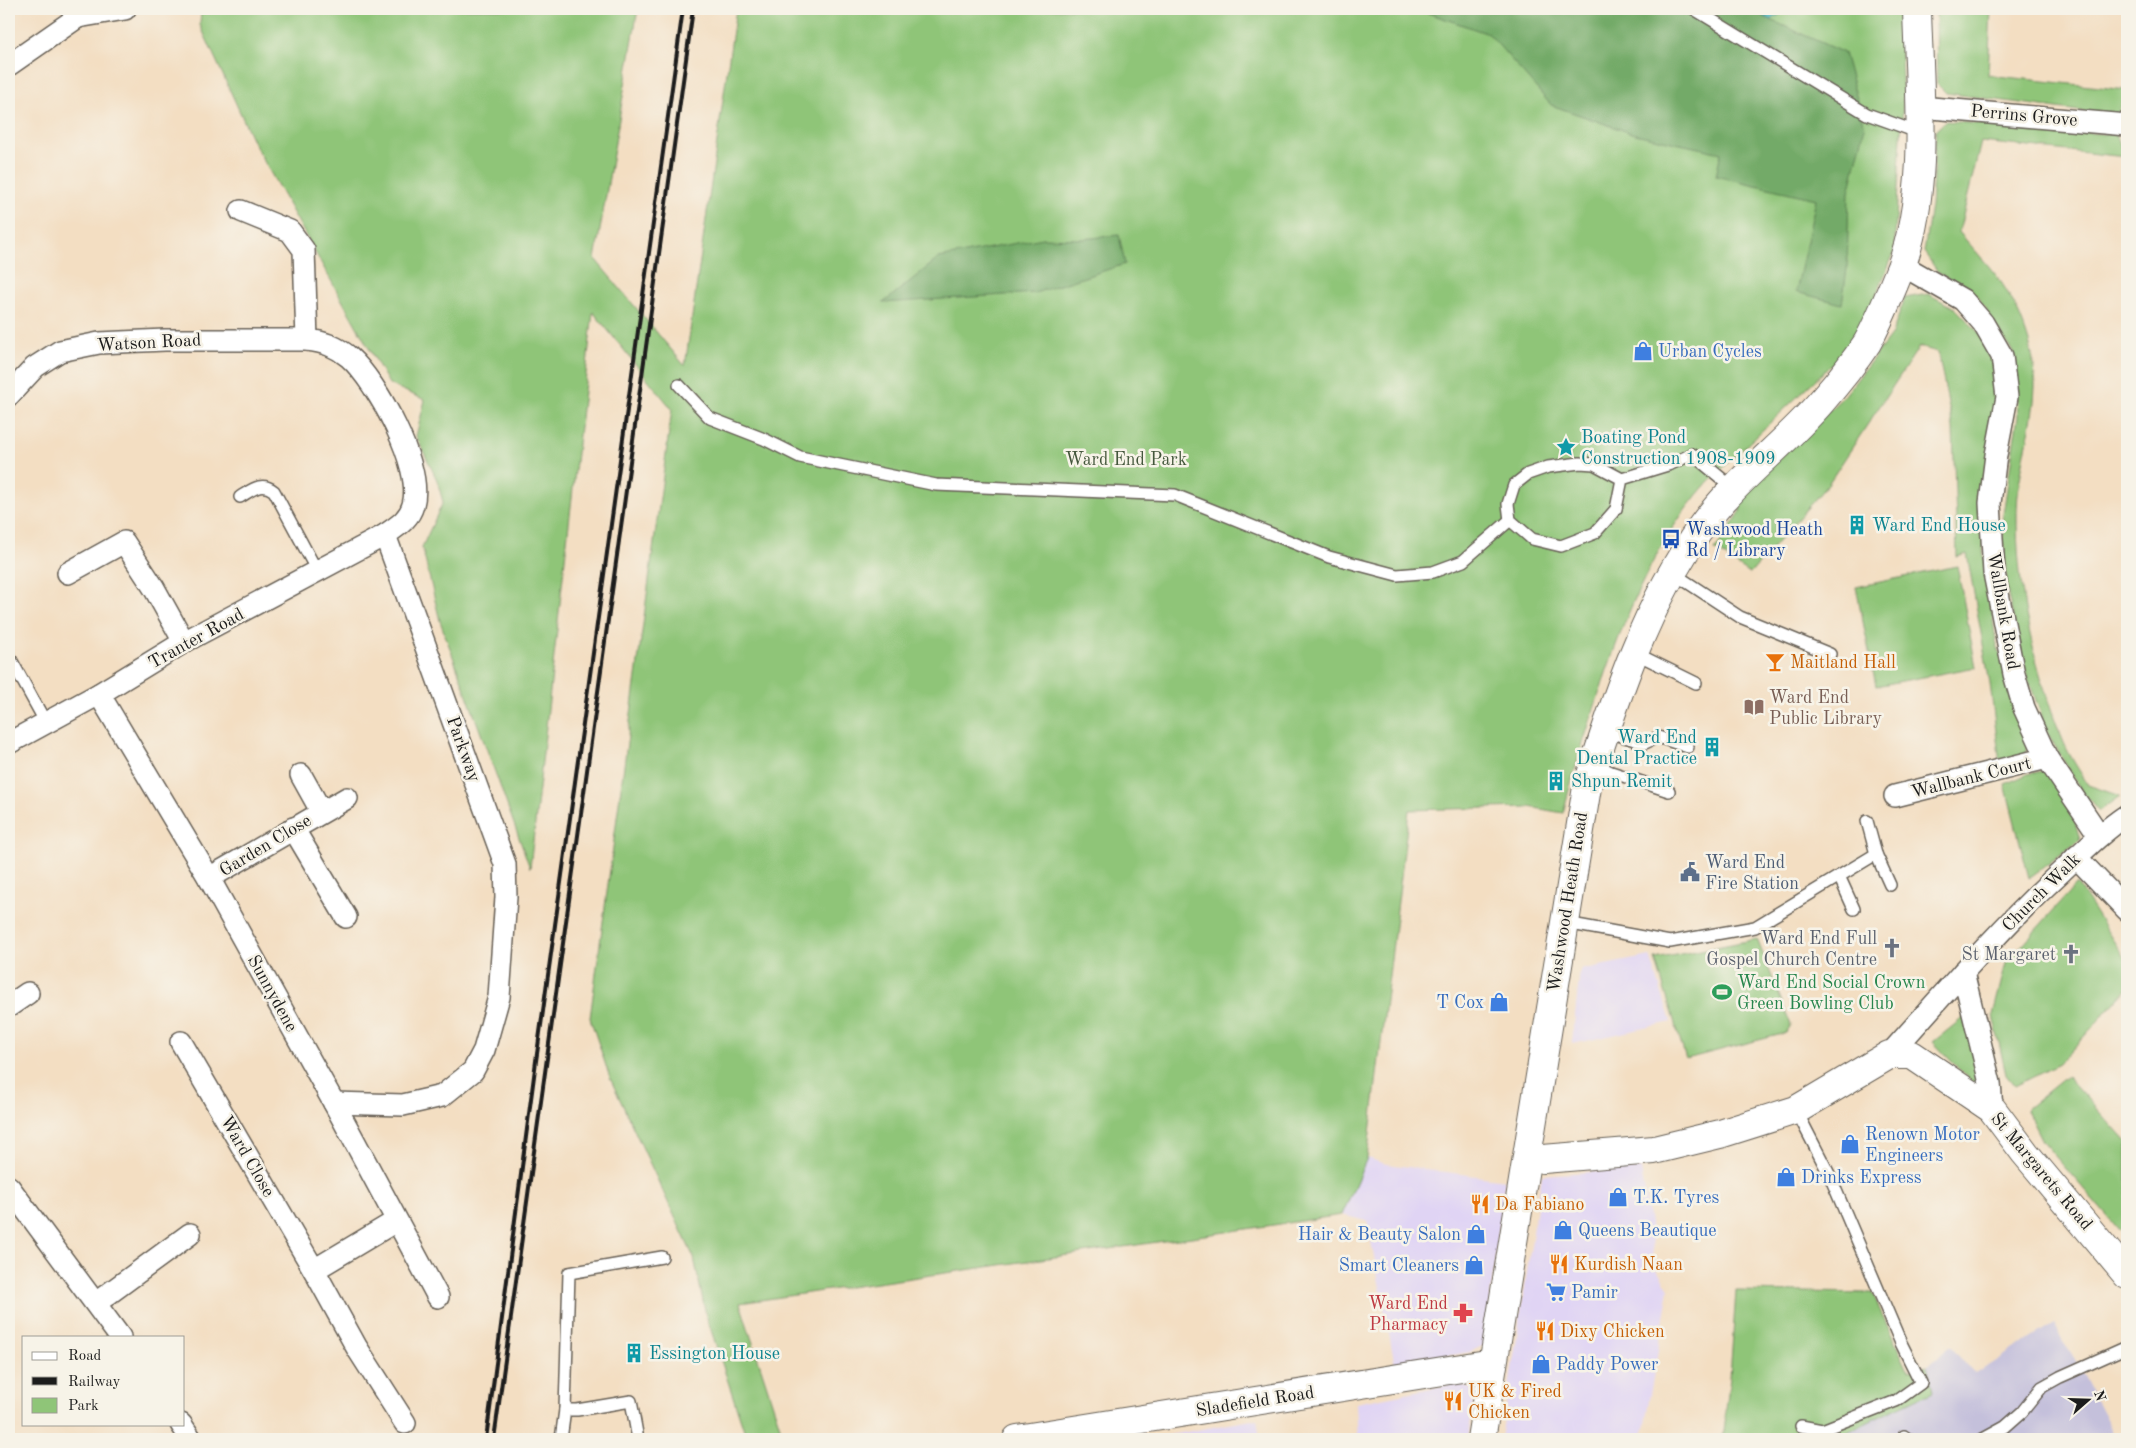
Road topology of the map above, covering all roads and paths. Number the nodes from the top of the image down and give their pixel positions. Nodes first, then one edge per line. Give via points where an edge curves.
1 (125, 9) edge
2 (1694, 9) edge
3 (1917, 9) edge
4 (81, 13) edge
5 (9, 65) edge
6 (1920, 107) junction
7 (2127, 125) edge
8 (1920, 133) junction
9 (241, 212) dead end
10 (1902, 265) junction
11 (307, 340) junction
12 (679, 385) dead end
13 (9, 395) edge
14 (1622, 479) junction
15 (1733, 488) junction
16 (240, 497) dead end
17 (1510, 520) junction
18 (385, 535) junction
19 (317, 571) junction
20 (68, 573) dead end
21 (1673, 573) junction
22 (184, 642) junction
23 (1635, 653) junction
24 (1830, 654) dead end
25 (9, 656) edge
26 (1696, 683) dead end
27 (99, 694) junction
28 (46, 723) junction
29 (1605, 731) junction
30 (9, 743) edge
31 (1688, 747) dead end
32 (2048, 758) junction
33 (1594, 764) junction
34 (301, 774) dead end
35 (1669, 791) dead end
36 (1895, 796) dead end
37 (347, 798) dead end
38 (321, 812) junction
39 (2127, 815) edge
40 (1867, 821) dead end
41 (293, 828) junction
42 (2100, 835) junction
43 (1876, 854) junction
44 (2076, 857) junction
45 (1839, 876) junction
46 (209, 878) junction
47 (1890, 885) dead end
48 (1854, 908) dead end
49 (2127, 910) edge
50 (346, 917) dead end
51 (1564, 925) junction
52 (1963, 972) junction
53 (28, 993) dead end
54 (9, 1006) edge
55 (181, 1042) dead end
56 (1889, 1055) junction
57 (334, 1103) junction
58 (1992, 1109) junction
59 (1796, 1110) junction
60 (1534, 1160) junction
61 (9, 1186) edge
62 (396, 1221) junction
63 (190, 1234) dead end
64 (662, 1257) dead end
65 (314, 1270) junction
66 (2127, 1275) edge
67 (438, 1297) dead end
68 (96, 1303) junction
69 (119, 1336) edge
70 (2127, 1346) edge
71 (1493, 1363) junction
72 (565, 1410) junction
73 (404, 1423) dead end
74 (182, 1426) edge
75 (1801, 1426) dead end
76 (191, 1439) edge
77 (562, 1439) edge
78 (638, 1439) edge
79 (1017, 1439) edge
80 (1481, 1439) edge
81 (1983, 1439) edge

1 - 4 street
2 - 8 lane via 1867,114
3 - 6 main road, Washwood Heath Road
4 - 5 street
6 - 7 street, Perrins Grove
6 - 8 main road, Washwood Heath Road
8 - 10 main road, Washwood Heath Road via 1918,198
9 - 11 street via 290,231 304,250
10 - 15 main road, Washwood Heath Road via 1867,343 1821,403
10 - 32 street, Wallbank Road via 1963,300 1983,323 2002,356 2007,397 1990,503 1994,573 2014,674 2024,708
11 - 13 street, Watson Road via 99,343 60,351 36,367
11 - 18 street via 326,343 349,357 372,384 393,418 415,484 414,506 405,520
12 - 17 lane via 710,418 764,438 800,457 936,484 1175,495 1329,557 1397,575 1433,572 1463,561
14 - 15 lane via 1692,454
14 - 17 lane via 1594,464 1548,466 1528,474 1514,485 1508,504
14 - 17 lane via 1616,509 1595,533 1561,546 1532,539
15 - 21 main road, Washwood Heath Road via 1702,526
16 - 19 lane via 259,486 274,491
18 - 19 street, Tranter Road
18 - 57 street, Parkway via 505,864 504,949 499,996 484,1050 473,1071 442,1096 403,1105
19 - 22 street, Tranter Road
20 - 22 street via 124,542
21 - 23 main road, Washwood Heath Road via 1654,605
21 - 24 lane via 1740,617
22 - 27 street, Tranter Road
23 - 26 lane
23 - 29 main road, Washwood Heath Road
25 - 28 lane
27 - 28 street, Tranter Road
27 - 46 street, Sunnydene
28 - 30 street, Tranter Road
29 - 31 lane via 1644,743 1658,737
29 - 33 main road, Washwood Heath Road
32 - 36 street, Wallbank Court
32 - 42 street, Wallbank Road
33 - 35 lane
33 - 51 main road, Washwood Heath Road via 1586,787
34 - 38 street, Garden Close
37 - 38 street, Garden Close
38 - 41 street, Garden Close
39 - 42 street, Church Walk
40 - 43 lane
41 - 46 street, Garden Close
41 - 50 street
42 - 44 street, Church Walk
43 - 45 lane
43 - 47 lane
44 - 49 street
44 - 52 street, Church Walk via 2036,894
45 - 48 lane
45 - 51 lane via 1754,927 1670,942
46 - 57 street, Sunnydene
51 - 60 main road, Washwood Heath Road
52 - 56 street, Church Walk
52 - 58 street via 1990,1083
53 - 54 street
55 - 65 street, Ward Close
56 - 58 main road, St Margarets Road via 1912,1055
56 - 59 main road
57 - 62 street, Sunnydene
58 - 66 main road, St Margarets Road
59 - 60 main road via 1654,1150
59 - 75 lane via 1829,1174 1921,1383 1896,1401 1822,1430
60 - 71 main road, Washwood Heath Road
61 - 68 street
62 - 65 street
62 - 67 street, Sunnydene
63 - 68 street
64 - 72 lane via 569,1273
65 - 73 street, Ward Close
68 - 69 street
70 - 81 lane via 2042,1387 2005,1428
71 - 79 main road, Sladefield Road
71 - 80 main road, Washwood Heath Road
72 - 77 lane
72 - 78 lane via 631,1402
74 - 76 street

